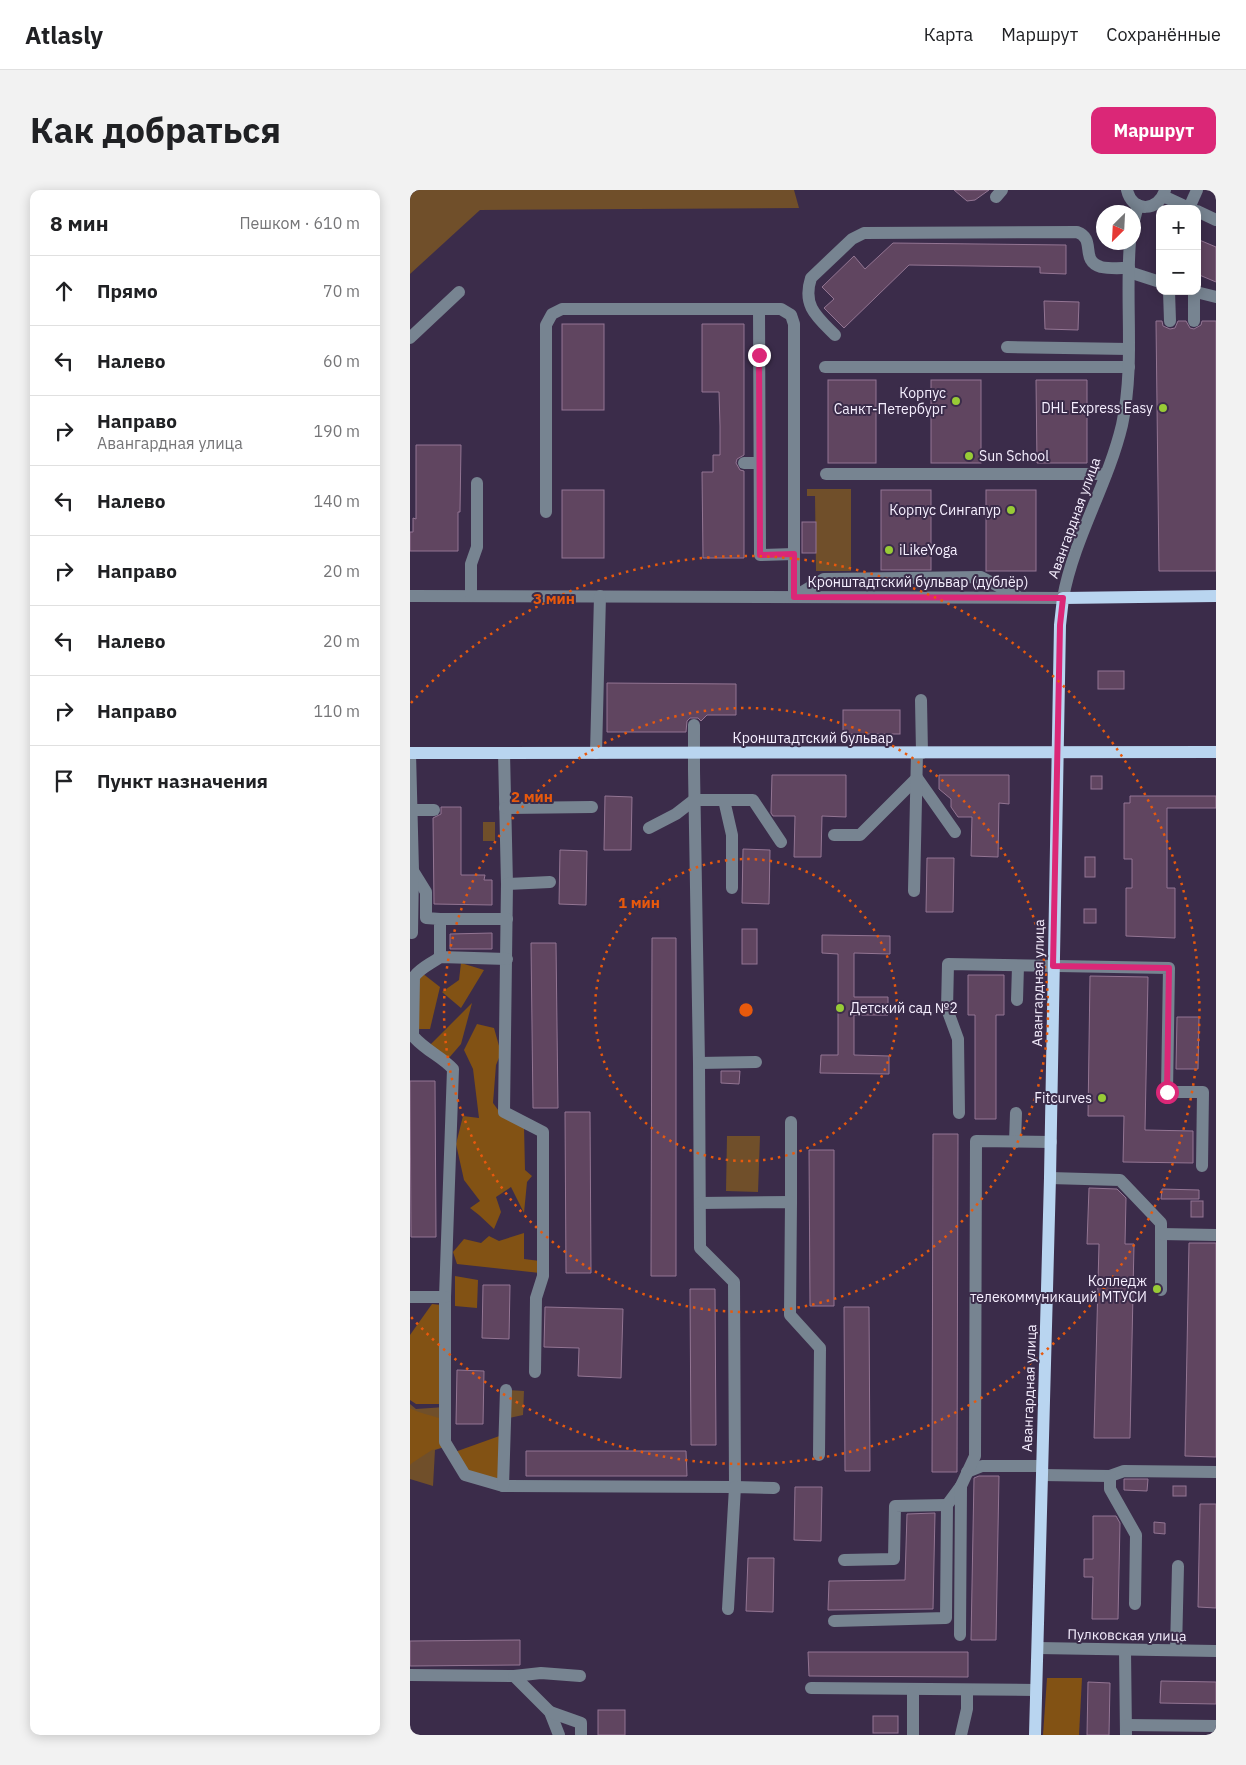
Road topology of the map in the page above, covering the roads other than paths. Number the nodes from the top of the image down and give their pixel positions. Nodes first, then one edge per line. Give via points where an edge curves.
1 (1128, 190) edge
2 (1197, 190) edge
3 (1164, 193) edge
4 (1138, 205) edge
5 (1141, 205) edge
6 (1186, 205) edge
7 (1194, 205) edge
8 (1201, 213) edge
9 (1216, 220) edge
10 (1130, 250) edge
11 (1129, 270) junction
12 (1156, 280) edge
13 (459, 292) dead end
14 (1201, 294) edge
15 (1170, 295) edge
16 (1193, 295) edge
17 (1216, 298) edge
18 (759, 309) junction
19 (1170, 321) dead end
20 (1194, 321) dead end
21 (835, 335) dead end
22 (410, 338) edge
23 (1007, 347) dead end
24 (1129, 349) junction
25 (825, 367) dead end
26 (1129, 367) junction
27 (744, 463) dead end
28 (760, 463) junction
29 (826, 474) dead end
30 (1106, 474) junction
31 (477, 483) dead end
32 (546, 512) dead end
33 (794, 554) junction
34 (410, 596) edge
35 (471, 596) junction
36 (600, 596) junction
37 (1216, 596) edge
38 (794, 597) junction
39 (1019, 598) junction
40 (1063, 598) junction
41 (921, 700) dead end
42 (694, 725) dead end
43 (694, 752) junction
44 (1058, 752) junction
45 (1216, 752) edge
46 (504, 753) junction
47 (596, 753) junction
48 (919, 753) junction
49 (410, 754) edge
50 (917, 778) junction
51 (694, 800) junction
52 (724, 800) junction
53 (592, 807) dead end
54 (505, 808) junction
55 (412, 810) junction
56 (434, 810) dead end
57 (649, 828) dead end
58 (955, 832) dead end
59 (834, 835) dead end
60 (781, 842) dead end
61 (413, 872) junction
62 (550, 882) dead end
63 (507, 884) junction
64 (732, 888) dead end
65 (914, 891) dead end
66 (440, 919) junction
67 (507, 919) junction
68 (412, 933) dead end
69 (440, 957) junction
70 (507, 959) junction
71 (1018, 966) junction
72 (1053, 966) junction
73 (1017, 1000) dead end
74 (756, 1062) dead end
75 (699, 1063) junction
76 (959, 1113) dead end
77 (1016, 1113) dead end
78 (791, 1122) dead end
79 (1015, 1142) junction
80 (1051, 1142) junction
81 (1202, 1166) dead end
82 (1050, 1178) junction
83 (791, 1202) junction
84 (700, 1203) junction
85 (1161, 1234) junction
86 (1216, 1236) edge
87 (1161, 1290) dead end
88 (410, 1297) edge
89 (445, 1297) junction
90 (535, 1372) dead end
91 (506, 1390) dead end
92 (819, 1455) dead end
93 (1042, 1471) junction
94 (967, 1472) junction
95 (1216, 1472) edge
96 (1110, 1476) junction
97 (503, 1486) junction
98 (961, 1486) junction
99 (735, 1487) junction
100 (774, 1488) dead end
101 (947, 1504) junction
102 (844, 1560) dead end
103 (1178, 1566) dead end
104 (1135, 1604) dead end
105 (728, 1609) dead end
106 (834, 1621) dead end
107 (960, 1635) dead end
108 (1038, 1648) junction
109 (1125, 1650) junction
110 (1176, 1650) junction
111 (1216, 1651) edge
112 (410, 1675) edge
113 (514, 1676) junction
114 (580, 1676) dead end
115 (811, 1688) dead end
116 (913, 1690) junction
117 (968, 1690) junction
118 (1036, 1690) junction
119 (550, 1712) junction
120 (1216, 1726) edge
121 (1126, 1730) edge
122 (559, 1735) edge
123 (582, 1735) edge
124 (913, 1735) edge
125 (961, 1735) edge
126 (1035, 1735) edge

1 - 4 street via 1130,198
2 - 7 street
3 - 5 street via 1160,201 1150,206
3 - 6 street
8 - 9 street
10 - 11 street, Авангардная улица
11 - 12 street
11 - 21 street via 1096,264 1088,254 1085,236 1076,232 864,233 852,239 811,278 808,286 812,309
11 - 24 street, Авангардная улица
13 - 22 street
14 - 17 street
15 - 19 street
16 - 20 street
18 - 28 street
18 - 32 street via 562,309 552,314 546,326
18 - 33 street via 781,309 791,315 794,324
23 - 24 street
24 - 26 street, Авангардная улица
25 - 26 street
26 - 30 street, Авангардная улица via 1122,425
27 - 28 street
28 - 33 street via 760,555
29 - 30 street
30 - 40 street, Авангардная улица via 1069,570
31 - 35 street via 477,547 471,564
33 - 38 street
34 - 35 street, Кронштадтский бульвар (дублёр)
35 - 36 street, Кронштадтский бульвар (дублёр)
36 - 38 street, Кронштадтский бульвар (дублёр)
36 - 47 street
37 - 40 main road, Кронштадтский бульвар (дублёр)
38 - 39 street, Кронштадтский бульвар (дублёр)
38 - 39 street via 824,578 981,577
39 - 40 street, Кронштадтский бульвар (дублёр)
40 - 44 main road, Авангардная улица
41 - 48 street
42 - 43 street
43 - 47 main road, Кронштадтский бульвар
43 - 48 main road, Кронштадтский бульвар
43 - 51 street
44 - 45 main road, Кронштадтский бульвар
44 - 48 main road, Кронштадтский бульвар
44 - 72 main road, Авангардная улица
46 - 47 main road, Кронштадтский бульвар
46 - 49 main road, Кронштадтский бульвар
46 - 54 street
48 - 50 street
49 - 55 street
50 - 58 street
50 - 59 street via 860,834
50 - 65 street
51 - 52 street
51 - 57 street
51 - 75 street
52 - 60 street via 753,800
52 - 64 street via 732,834
53 - 54 street
54 - 63 street
55 - 56 street
55 - 61 street
61 - 66 street via 426,892 426,918
61 - 68 street
62 - 63 street
63 - 67 street
66 - 67 street
66 - 69 street
67 - 70 street
69 - 70 street
69 - 89 street via 414,977 414,1036 422,1047 453,1069
70 - 90 street via 504,1112 543,1132 543,1276 536,1298
71 - 72 street
71 - 73 street
71 - 76 street via 948,964 947,1009 958,1039
72 - 80 main road, Авангардная улица
72 - 81 street via 1169,968 1167,1092 1203,1092
74 - 75 street
75 - 84 street
77 - 79 street
78 - 83 street
79 - 80 street
79 - 94 street via 976,1141 975,1456
80 - 82 main road, Авангардная улица
82 - 85 street via 1120,1180 1162,1222
82 - 93 main road, Авангардная улица
83 - 84 street
83 - 92 street via 790,1315 820,1348
84 - 99 street via 700,1248 734,1282
85 - 86 street
85 - 87 street
88 - 89 street
89 - 97 street via 445,1442 465,1475
91 - 97 street
93 - 94 street via 982,1466
93 - 96 street
93 - 108 main road, Авангардная улица
94 - 98 street
95 - 96 street via 1124,1471
96 - 104 street via 1110,1489 1136,1535
97 - 99 street
98 - 101 street
98 - 107 street
99 - 100 street
99 - 105 street
101 - 102 street via 895,1506 894,1559
101 - 106 street via 946,1618
103 - 110 street
108 - 109 street, Пулковская улица
108 - 118 main road, Авангардная улица
109 - 110 street, Пулковская улица
109 - 121 street
110 - 111 street, Пулковская улица
112 - 113 street
113 - 114 street via 542,1673
113 - 119 street
115 - 116 street
116 - 117 street
116 - 124 street
117 - 118 street
117 - 125 street
118 - 126 main road, Авангардная улица
119 - 122 street
119 - 123 street via 581,1724
120 - 121 street

